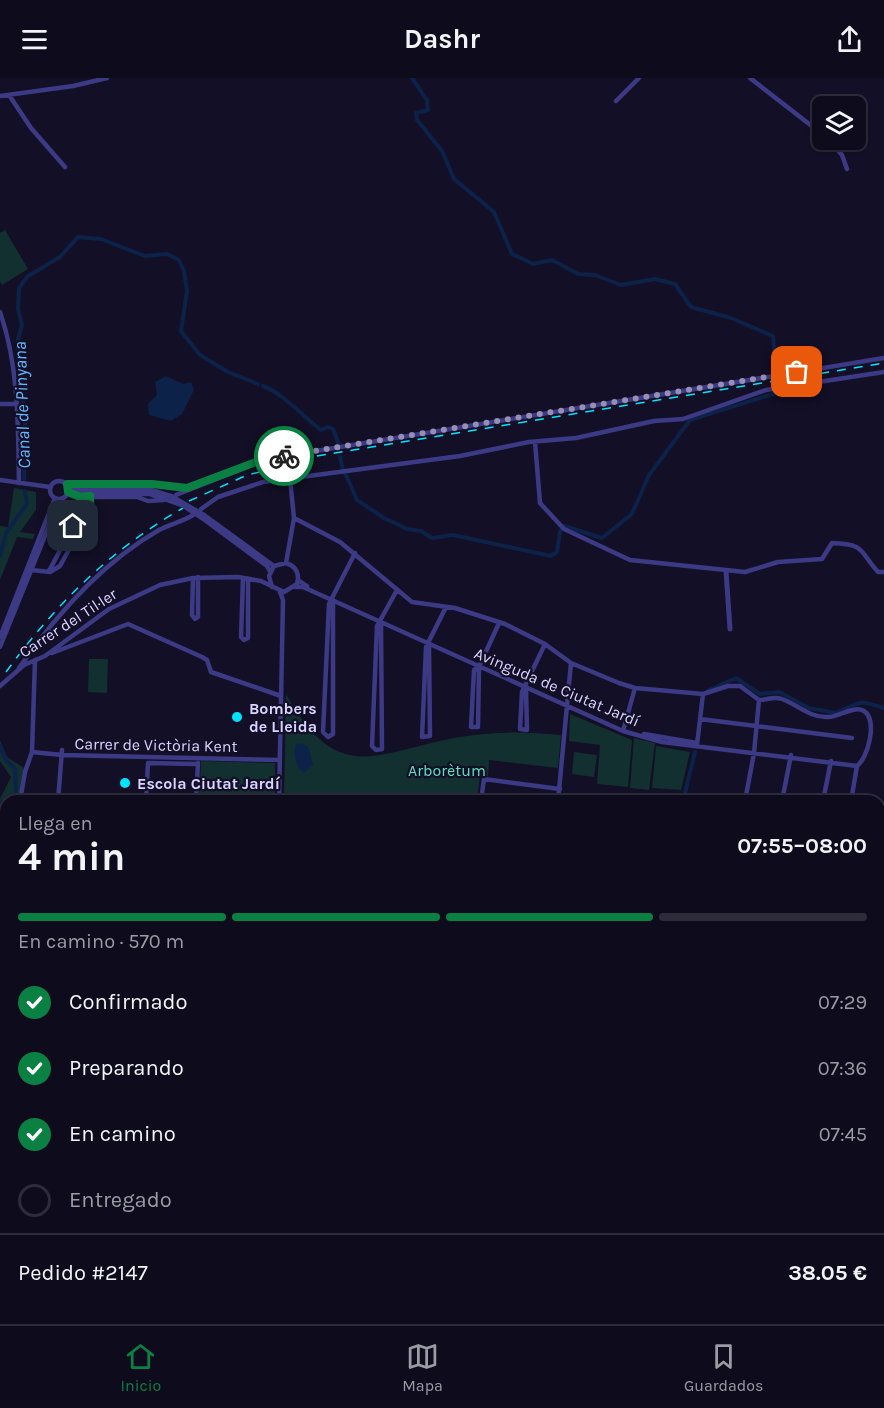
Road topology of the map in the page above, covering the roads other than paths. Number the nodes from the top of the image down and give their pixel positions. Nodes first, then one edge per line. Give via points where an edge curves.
1 (107, 78) edge
2 (639, 78) edge
3 (750, 78) edge
4 (9, 95) junction
5 (0, 96) edge
6 (616, 101) dead end
7 (812, 126) edge
8 (837, 150) edge
9 (65, 167) dead end
10 (847, 169) dead end
11 (0, 312) edge
12 (884, 358) edge
13 (884, 372) edge
14 (0, 404) edge
15 (16, 404) junction
16 (535, 442) junction
17 (18, 476) junction
18 (290, 479) junction
19 (0, 480) edge
20 (9, 482) junction
21 (18, 483) junction
22 (199, 485) junction
23 (50, 487) junction
24 (171, 488) junction
25 (69, 490) junction
26 (90, 496) junction
27 (57, 498) junction
28 (164, 501) dead end
29 (201, 509) dead end
30 (193, 515) dead end
31 (294, 518) junction
32 (355, 553) junction
33 (286, 563) junction
34 (31, 570) junction
35 (271, 571) junction
36 (726, 571) junction
37 (884, 572) edge
38 (195, 578) junction
39 (246, 578) junction
40 (298, 580) junction
41 (261, 581) junction
42 (272, 587) junction
43 (295, 587) junction
44 (397, 590) junction
45 (289, 591) junction
46 (280, 592) junction
47 (333, 599) junction
48 (283, 600) junction
49 (446, 607) junction
50 (381, 621) junction
51 (499, 623) junction
52 (730, 629) dead end
53 (0, 637) edge
54 (430, 643) junction
55 (544, 644) junction
56 (0, 647) edge
57 (31, 651) junction
58 (40, 658) junction
59 (29, 663) junction
60 (571, 663) junction
61 (479, 665) junction
62 (329, 668) junction
63 (16, 672) junction
64 (34, 674) junction
65 (0, 686) edge
66 (375, 686) junction
67 (382, 686) junction
68 (527, 687) junction
69 (635, 688) junction
70 (703, 694) junction
71 (424, 695) junction
72 (431, 695) junction
73 (281, 696) junction
74 (759, 700) junction
75 (568, 706) junction
76 (700, 719) junction
77 (756, 724) junction
78 (623, 730) junction
79 (852, 738) dead end
80 (697, 744) junction
81 (754, 751) junction
82 (32, 752) junction
83 (62, 753) junction
84 (791, 756) junction
85 (199, 758) junction
86 (280, 760) junction
87 (828, 761) junction
88 (197, 764) junction
89 (857, 766) junction
90 (560, 789) junction
91 (21, 795) edge
92 (58, 795) edge
93 (146, 795) edge
94 (196, 795) edge
95 (279, 795) edge
96 (482, 795) edge
97 (559, 795) edge
98 (746, 795) edge
99 (783, 795) edge
100 (824, 795) edge
101 (852, 795) edge

1 - 4 street
2 - 6 street
3 - 7 street
4 - 5 street
4 - 9 street
8 - 10 street
11 - 15 street via 8,340
12 - 22 street via 267,459
13 - 16 street via 777,388 683,419
14 - 15 street
15 - 17 street
16 - 18 street
16 - 36 street via 540,503 563,528 630,560
17 - 20 street
17 - 21 street
18 - 29 street via 253,484 218,497
18 - 31 street
19 - 20 street
20 - 21 street
21 - 23 street
22 - 24 street
22 - 24 street via 175,495
23 - 25 street via 56,481
23 - 27 street
24 - 25 street via 152,484
25 - 26 street via 80,497
25 - 27 street
25 - 35 street, bridge via 151,492 179,499
26 - 28 street
26 - 34 street via 90,509 62,563 46,572
27 - 34 street
27 - 53 street
30 - 57 street via 159,530 111,566 68,605
31 - 32 street
31 - 33 street
32 - 44 street
32 - 47 street
33 - 35 street
33 - 40 street via 297,571
34 - 56 street
35 - 41 street
35 - 42 street
36 - 37 street via 745,572 778,562 822,559 832,543 855,546 878,572
36 - 52 street
38 - 38 street via 192,615 195,619 198,617
38 - 39 street, Carrer del Til·ler
38 - 58 street, Carrer del Til·ler via 160,585 128,598
39 - 39 street via 241,637 244,640 248,638
39 - 41 street, Carrer del Til·ler
40 - 43 street
40 - 47 street, Avinguda de Ciutat Jardí
41 - 42 street, Carrer del Til·ler
42 - 46 street
43 - 45 street
43 - 47 street, Avinguda de Ciutat Jardí
44 - 49 street via 412,603
44 - 50 street
45 - 46 street
45 - 48 street
46 - 48 street
47 - 50 street, Avinguda de Ciutat Jardí
47 - 62 street via 329,604
48 - 73 street
49 - 51 street
49 - 54 street
50 - 54 street, Avinguda de Ciutat Jardí
50 - 66 street via 377,626
50 - 67 street
51 - 55 street
51 - 61 street
54 - 61 street, Avinguda de Ciutat Jardí
54 - 71 street via 426,647
54 - 72 street
55 - 60 street
55 - 68 street
57 - 58 street
57 - 63 street
58 - 59 street, Carrer del Til·ler
58 - 64 street
58 - 73 street via 128,624 202,657 211,672
59 - 63 street, Carrer del Til·ler
59 - 64 street
60 - 69 street
60 - 75 street
61 - 61 street via 474,670 471,727 478,727
61 - 68 street, Avinguda de Ciutat Jardí
62 - 62 street via 323,732 328,737 333,734
63 - 65 street, Carrer del Til·ler
64 - 82 street
66 - 67 street
66 - 67 street via 372,746 376,750 382,748
68 - 68 street via 522,692 520,729 527,730
68 - 75 street, Avinguda de Ciutat Jardí
69 - 70 street
69 - 78 street
70 - 74 street via 740,686
70 - 76 street
71 - 72 street
71 - 72 street via 422,737 430,736
73 - 86 street
74 - 77 street
74 - 89 street via 779,698 815,716 864,711 870,724 869,742
75 - 78 street, Avinguda de Ciutat Jardí
75 - 90 street
76 - 77 street
76 - 80 street
77 - 79 street
77 - 81 street
78 - 80 street, Avinguda de Ciutat Jardí
80 - 81 street, Avinguda de Ciutat Jardí
81 - 84 street, Avinguda de Ciutat Jardí
81 - 98 street
82 - 83 street, Carrer de Victòria Kent
82 - 91 street
83 - 85 street, Carrer de Victòria Kent
83 - 92 street
84 - 87 street, Avinguda de Ciutat Jardí
84 - 99 street
85 - 86 street, Carrer de Victòria Kent
85 - 88 street
86 - 95 street
87 - 89 street, Avinguda de Ciutat Jardí
87 - 100 street
88 - 93 street, Carrer de Victòria Kent via 148,763
88 - 94 street
89 - 101 street
90 - 96 street via 484,780
90 - 97 street

